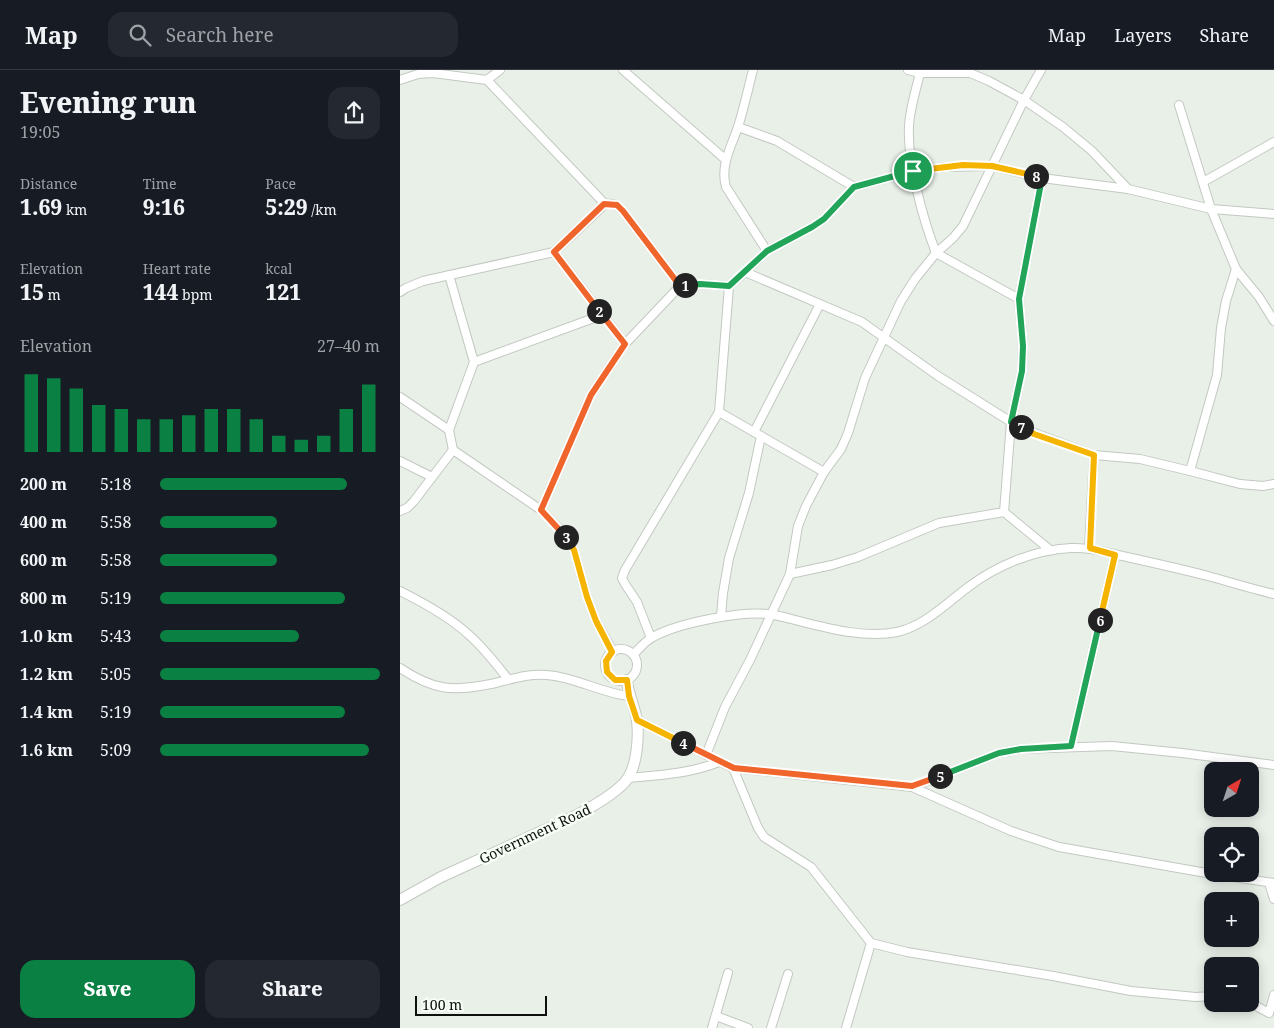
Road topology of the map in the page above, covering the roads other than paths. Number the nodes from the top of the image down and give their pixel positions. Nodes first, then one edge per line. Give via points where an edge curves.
1 (500, 70) edge
2 (623, 70) edge
3 (752, 70) edge
4 (908, 70) edge
5 (1041, 70) edge
6 (970, 72) edge
7 (920, 73) junction
8 (400, 80) edge
9 (487, 80) junction
10 (1024, 100) junction
11 (1179, 106) dead end
12 (738, 127) junction
13 (1274, 142) edge
14 (726, 160) junction
15 (992, 166) junction
16 (913, 171) junction
17 (1042, 178) junction
18 (1203, 182) junction
19 (854, 187) junction
20 (1128, 189) junction
21 (604, 204) junction
22 (1211, 209) junction
23 (1274, 214) edge
24 (767, 251) junction
25 (554, 252) junction
26 (936, 253) junction
27 (1236, 270) junction
28 (744, 272) junction
29 (449, 275) junction
30 (680, 286) junction
31 (729, 286) junction
32 (400, 292) edge
33 (1019, 299) junction
34 (820, 304) junction
35 (602, 315) junction
36 (1274, 321) edge
37 (884, 338) junction
38 (625, 344) junction
39 (474, 362) junction
40 (400, 397) edge
41 (719, 412) junction
42 (1011, 422) junction
43 (449, 430) junction
44 (757, 434) junction
45 (454, 450) junction
46 (1094, 455) junction
47 (400, 461) edge
48 (1190, 470) junction
49 (824, 472) junction
50 (432, 478) junction
51 (1274, 484) edge
52 (541, 510) junction
53 (400, 511) edge
54 (1004, 512) junction
55 (1090, 548) junction
56 (1049, 549) junction
57 (1115, 555) junction
58 (790, 574) junction
59 (400, 591) edge
60 (1274, 594) edge
61 (772, 614) junction
62 (721, 617) junction
63 (651, 638) junction
64 (612, 652) junction
65 (633, 654) junction
66 (401, 670) edge
67 (508, 679) junction
68 (627, 680) junction
69 (629, 696) junction
70 (637, 720) junction
71 (1071, 746) junction
72 (706, 755) junction
73 (719, 762) junction
74 (1274, 765) edge
75 (734, 768) junction
76 (628, 778) junction
77 (912, 786) junction
78 (1204, 872) edge
79 (1259, 881) edge
80 (1272, 883) edge
81 (1274, 899) edge
82 (400, 900) edge
83 (871, 943) junction
84 (728, 972) dead end
85 (788, 974) dead end
86 (1274, 995) edge
87 (1204, 996) edge
88 (1259, 1008) edge
89 (1271, 1014) edge
90 (716, 1016) junction
91 (712, 1028) edge
92 (748, 1028) edge
93 (771, 1028) edge
94 (846, 1028) edge

1 - 9 street
2 - 14 street
3 - 12 street
4 - 7 street
5 - 10 street
6 - 7 street
6 - 10 street
7 - 16 street via 909,125
8 - 9 street via 433,73
9 - 21 street
10 - 15 street
10 - 20 street via 1063,126
11 - 18 street
12 - 14 street
12 - 19 street via 777,141
13 - 18 street
14 - 24 street via 723,177 726,187
15 - 16 street via 963,165
15 - 17 street
15 - 26 street via 963,226
16 - 19 street
16 - 26 street
17 - 20 street
17 - 33 street
18 - 22 street
19 - 24 street via 824,219
20 - 22 street
21 - 25 street
21 - 30 street via 617,205 623,211
22 - 23 street
22 - 27 street
24 - 28 street
25 - 29 street
25 - 35 street
26 - 33 street
26 - 37 street via 914,279
27 - 36 street via 1260,297
27 - 48 street via 1221,328 1217,375
28 - 31 street
28 - 34 street
29 - 32 street
29 - 39 street
30 - 31 street
30 - 38 street
31 - 41 street
33 - 42 street via 1022,371
34 - 37 street via 862,322
34 - 44 street
35 - 38 street
35 - 39 street
37 - 42 street
37 - 49 street via 865,378 848,433
38 - 52 street via 591,395
39 - 43 street
40 - 43 street
41 - 44 street
41 - 63 street via 622,578 637,602
42 - 46 street via 1034,434
42 - 54 street
43 - 45 street
44 - 49 street
44 - 62 street via 749,493 729,558
45 - 50 street
45 - 52 street
46 - 48 street via 1140,459
46 - 55 street
47 - 50 street
48 - 51 street via 1240,484
49 - 58 street via 798,526
50 - 53 street via 414,501
52 - 64 street via 565,535 574,550 587,597
54 - 56 street
54 - 58 street via 939,523 858,557
55 - 56 street
55 - 57 street
56 - 61 street via 990,572 915,626 896,632 842,630
57 - 60 street
57 - 71 street
58 - 61 street
59 - 67 street via 468,634
61 - 62 street
61 - 72 street via 725,707
62 - 63 street via 686,624
63 - 65 street
64 - 65 street via 623,649
64 - 68 street via 606,661 607,672 615,680
65 - 68 street via 636,669
66 - 67 street via 439,688 469,688
67 - 69 street via 547,675
68 - 69 street
69 - 70 street
70 - 72 street
70 - 76 street via 635,759
71 - 74 street via 1112,746
71 - 77 street via 999,753
72 - 73 street
73 - 75 street
73 - 76 street via 686,772
75 - 77 street
75 - 83 street via 764,836 811,867
76 - 82 street, Government Road via 616,790 576,816 441,877
77 - 78 street via 1011,831 1059,847
79 - 80 street
80 - 81 street
83 - 87 street via 1131,991
83 - 94 street
84 - 90 street
85 - 93 street
86 - 89 street
88 - 89 street
90 - 91 street
90 - 92 street

